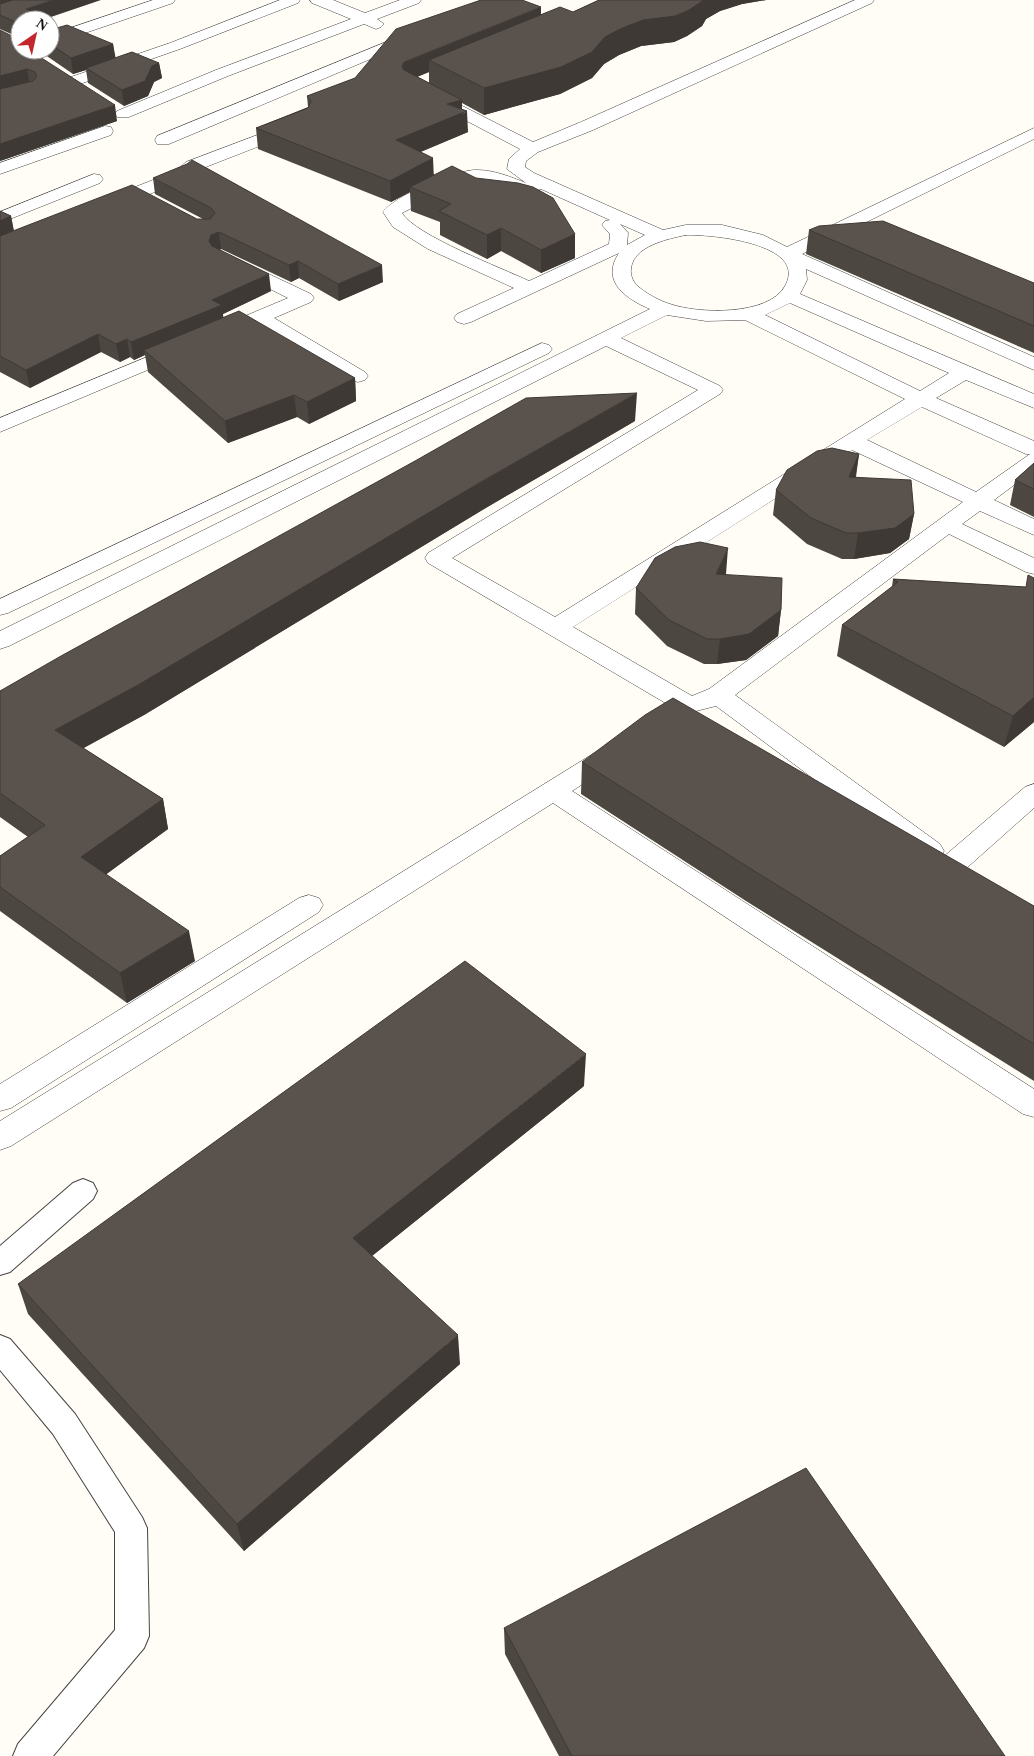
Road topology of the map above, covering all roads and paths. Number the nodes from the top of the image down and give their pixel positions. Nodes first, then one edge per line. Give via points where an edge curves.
1 (168, 0) edge
2 (293, 0) edge
3 (317, 0) edge
4 (414, 0) edge
5 (867, 0) edge
6 (367, 19) junction
7 (424, 32) edge
8 (60, 37) edge
9 (406, 38) junction
10 (56, 73) edge
11 (71, 82) junction
12 (86, 91) edge
13 (421, 91) edge
14 (109, 105) edge
15 (124, 114) junction
16 (303, 123) edge
17 (105, 131) edge
18 (1034, 132) edge
19 (163, 140) junction
20 (1014, 142) junction
21 (532, 148) junction
22 (1034, 150) edge
23 (188, 156) dead end
24 (0, 170) edge
25 (94, 179) dead end
26 (534, 186) junction
27 (136, 193) junction
28 (153, 202) edge
29 (90, 211) edge
30 (864, 216) junction
31 (0, 218) edge
32 (610, 219) junction
33 (882, 224) edge
34 (660, 235) junction
35 (787, 254) junction
36 (222, 257) edge
37 (530, 288) junction
38 (789, 296) junction
39 (642, 299) junction
40 (664, 309) junction
41 (748, 314) junction
42 (259, 317) junction
43 (464, 318) dead end
44 (606, 338) junction
45 (1034, 364) edge
46 (965, 372) junction
47 (358, 376) dead end
48 (921, 399) junction
49 (1034, 402) edge
50 (0, 426) edge
51 (851, 440) junction
52 (1034, 449) edge
53 (1034, 460) edge
54 (979, 501) junction
55 (947, 525) junction
56 (1034, 528) edge
57 (1034, 567) edge
58 (0, 608) edge
59 (555, 628) junction
60 (0, 641) edge
61 (718, 694) junction
62 (688, 705) junction
63 (663, 721) edge
64 (630, 742) edge
65 (554, 791) junction
66 (1034, 793) edge
67 (951, 866) junction
68 (976, 882) edge
69 (309, 905) dead end
70 (0, 1099) edge
71 (1034, 1105) edge
72 (0, 1137) edge
73 (83, 1192) dead end
74 (0, 1263) edge
75 (0, 1348) edge
76 (30, 1756) edge

1 - 8 street
2 - 11 street
3 - 6 street
4 - 6 street
5 - 21 street
6 - 9 street
6 - 15 street via 222,73
7 - 9 street
9 - 19 street
10 - 11 street
11 - 12 street
13 - 21 street
14 - 15 street
15 - 19 street
16 - 27 street via 192,166 182,175
17 - 24 street
18 - 20 street
19 - 23 street
20 - 22 street
20 - 30 street
21 - 26 street via 518,159 516,169
25 - 31 street
26 - 32 street
26 - 37 street via 476,175 458,179 392,212 399,223 434,245
27 - 28 street
27 - 29 street
30 - 33 street
30 - 35 street
32 - 34 street
32 - 37 street via 619,233 618,247
34 - 35 street via 686,230 743,234
34 - 39 street via 639,244 625,256 621,271 627,285
35 - 38 street via 799,275 797,286
35 - 45 street
36 - 42 street via 304,298
37 - 43 street
38 - 41 street via 772,307
38 - 46 street
39 - 40 street
39 - 58 street via 588,328
40 - 41 street via 720,316
40 - 44 street
41 - 48 street
42 - 47 street
42 - 50 street
44 - 59 street via 714,390 436,558
44 - 60 street
46 - 48 street
46 - 49 street
48 - 51 street
48 - 52 street
51 - 54 street
51 - 59 street
53 - 54 street
54 - 55 street
54 - 56 street
55 - 57 street
55 - 61 street
59 - 62 street
61 - 62 street via 704,702
61 - 67 street
62 - 63 street
64 - 65 street
65 - 71 street
65 - 72 street
66 - 67 street
67 - 68 street
69 - 70 street
73 - 74 lane
75 - 76 lane via 64,1424 130,1528 132,1636

